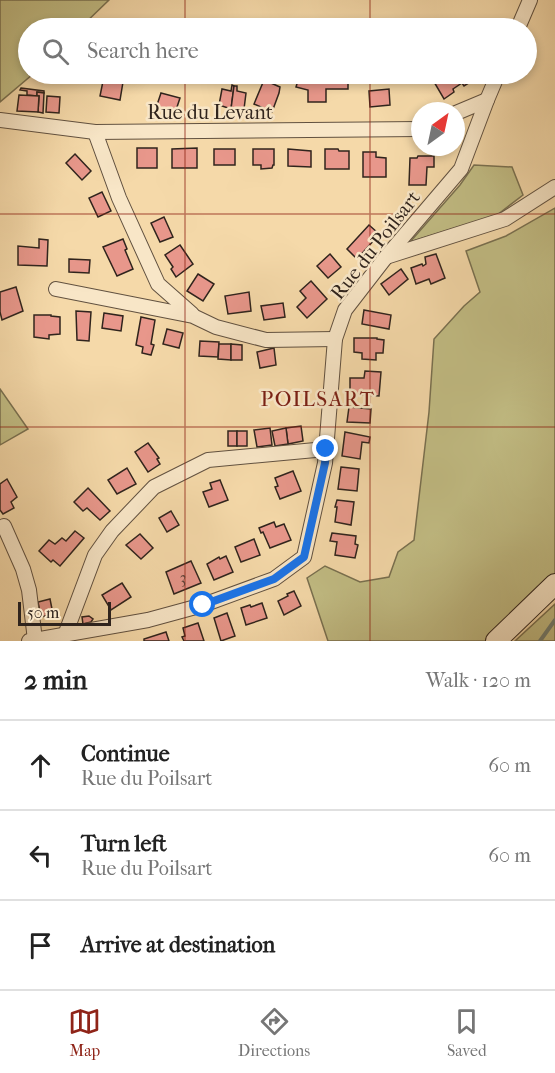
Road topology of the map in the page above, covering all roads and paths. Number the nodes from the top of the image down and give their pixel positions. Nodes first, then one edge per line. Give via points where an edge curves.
1 (530, 0) edge
2 (522, 18) edge
3 (494, 84) edge
4 (487, 100) junction
5 (465, 109) edge
6 (0, 120) edge
7 (411, 129) edge
8 (95, 132) junction
9 (555, 187) edge
10 (386, 257) junction
11 (56, 289) dead end
12 (193, 316) junction
13 (335, 339) junction
14 (326, 449) junction
15 (4, 526) dead end
16 (555, 584) edge
17 (65, 635) junction
18 (32, 640) edge
19 (496, 641) edge

1 - 2 street
3 - 4 street, Rue du Poilsart
4 - 5 street
4 - 10 street, Rue du Poilsart via 461,169
6 - 8 street, Rue du Levant
7 - 8 street, Rue du Levant
8 - 12 street via 119,198 158,284
9 - 10 street via 505,219
10 - 13 street, Rue du Poilsart via 345,310
11 - 12 street
12 - 13 street via 216,327 266,340
13 - 14 street, Rue du Poilsart
14 - 17 street via 208,460 154,487 95,555
14 - 17 street, Rue du Poilsart via 304,557 274,579 148,620
15 - 18 street via 29,590
16 - 19 street
17 - 18 street, Rue du Poilsart

